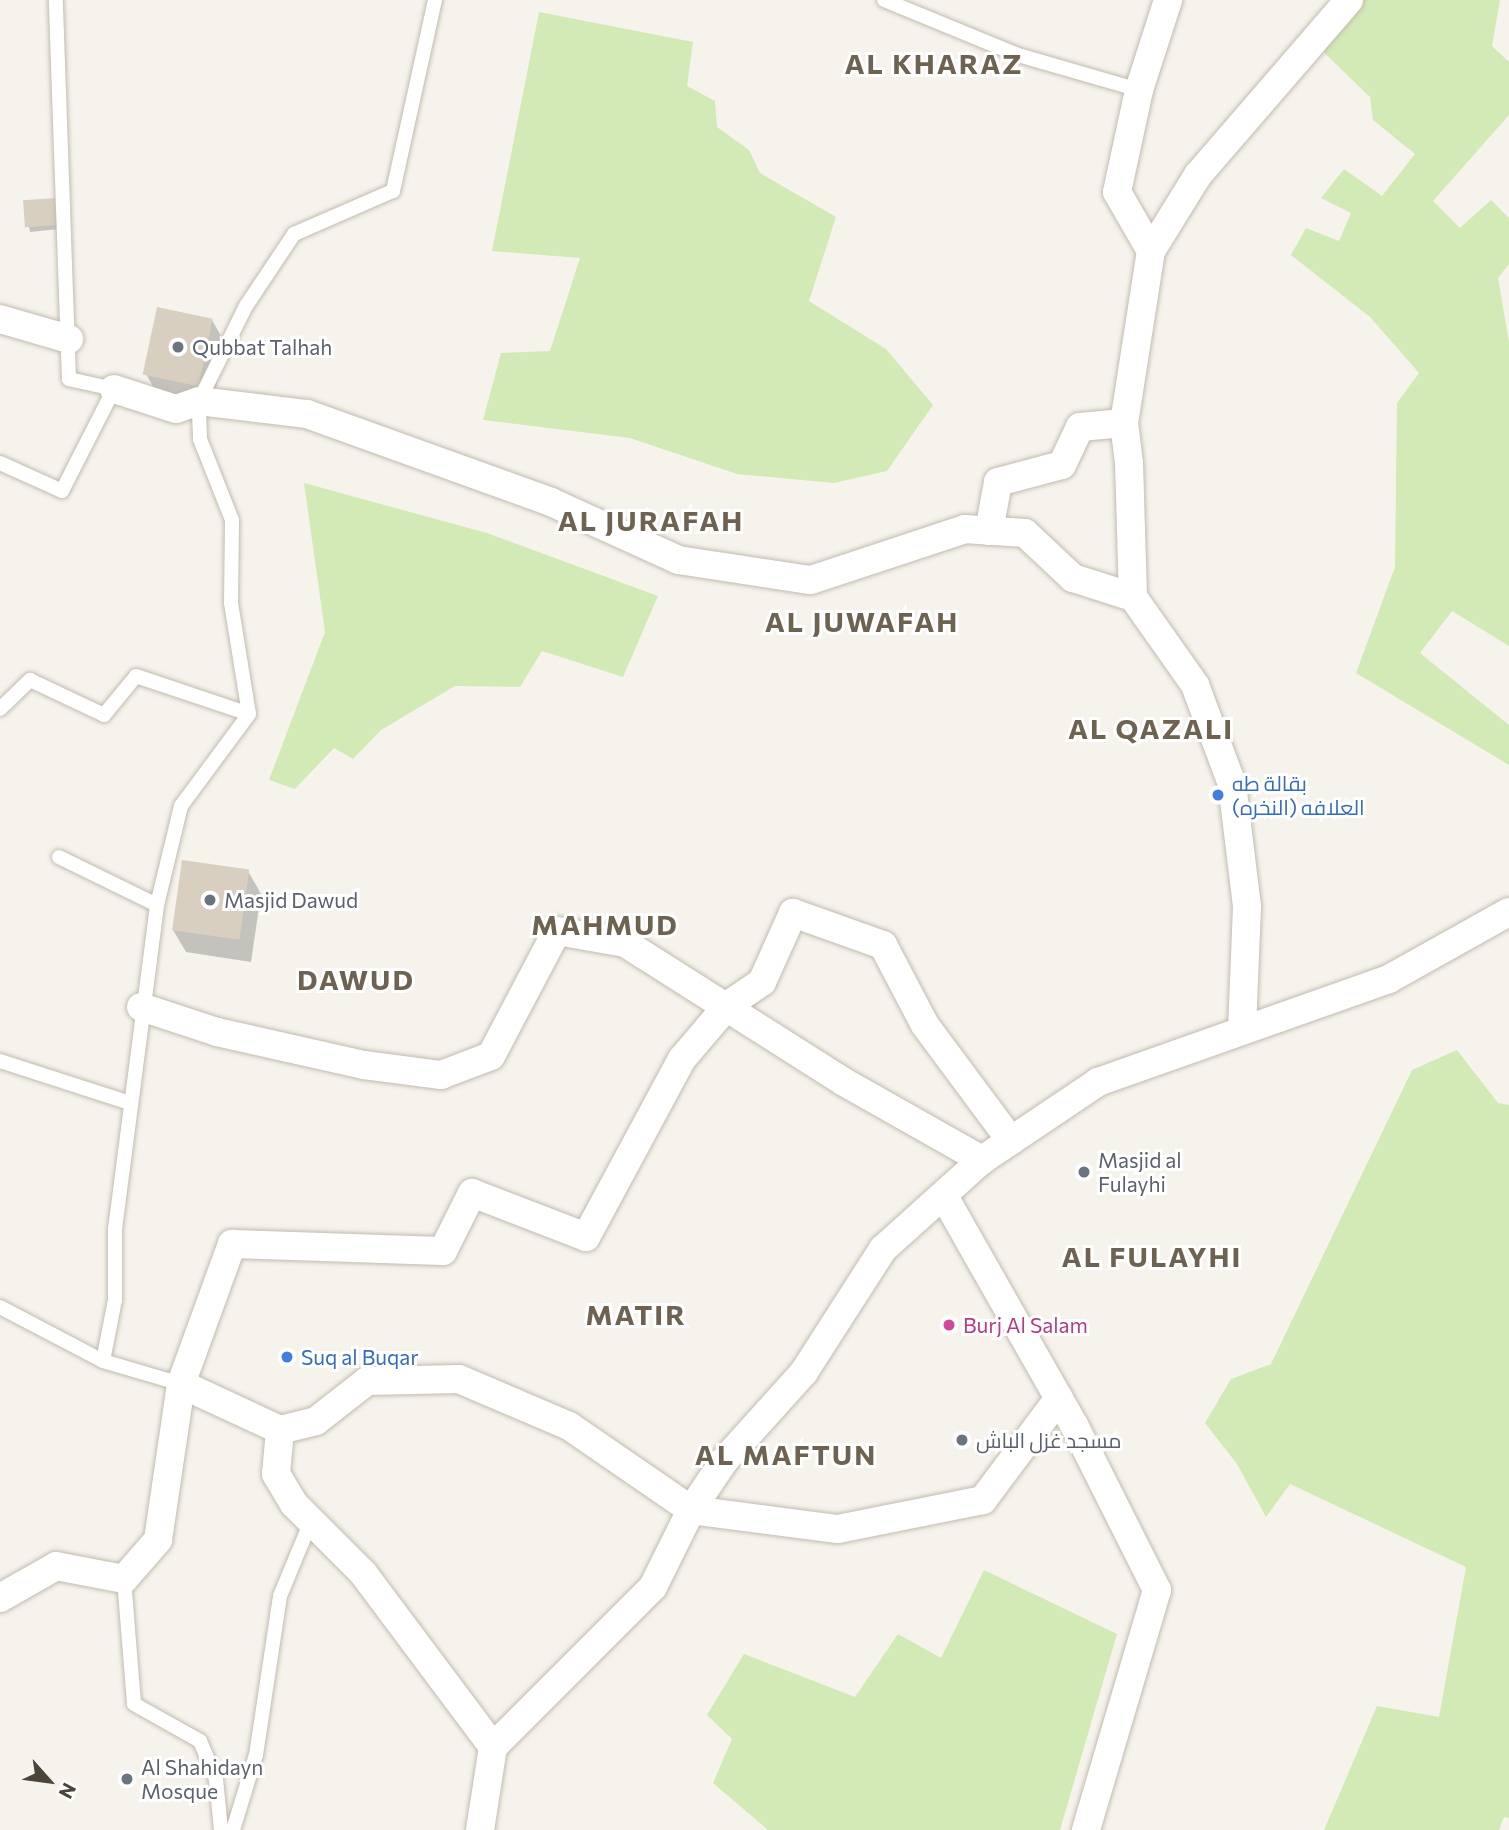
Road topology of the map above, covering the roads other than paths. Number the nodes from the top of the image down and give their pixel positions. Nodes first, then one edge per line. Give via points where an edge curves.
1 (56, 0) edge
2 (435, 0) edge
3 (884, 0) edge
4 (1168, 0) edge
5 (1349, 0) edge
6 (1139, 90) junction
7 (1152, 251) junction
8 (0, 319) edge
9 (69, 339) junction
10 (114, 389) junction
11 (199, 401) junction
12 (1124, 423) junction
13 (0, 463) edge
14 (989, 531) junction
15 (1133, 597) junction
16 (0, 709) edge
17 (249, 714) junction
18 (59, 857) dead end
19 (157, 905) junction
20 (1509, 912) edge
21 (728, 1005) junction
22 (141, 1007) junction
23 (1242, 1029) junction
24 (0, 1061) edge
25 (130, 1103) junction
26 (1011, 1141) junction
27 (982, 1160) junction
28 (945, 1198) junction
29 (0, 1307) edge
30 (103, 1361) junction
31 (181, 1384) junction
32 (1059, 1398) junction
33 (280, 1430) junction
34 (691, 1510) junction
35 (311, 1521) junction
36 (124, 1579) junction
37 (0, 1598) edge
38 (493, 1747) junction
39 (221, 1830) edge
40 (233, 1830) edge
41 (480, 1830) edge
42 (1086, 1830) edge

1 - 9 lane
2 - 11 lane via 393,191 294,234 246,306
3 - 6 lane via 1018,55
4 - 6 street
5 - 7 street via 1198,175
6 - 7 street via 1117,192
7 - 12 street
8 - 9 street
9 - 10 lane via 69,379
10 - 11 street via 176,409
10 - 13 lane via 62,491
11 - 14 street via 307,414 551,502 677,560 811,580 965,529
11 - 17 lane via 200,439 232,520 231,603
12 - 14 street via 1080,427 1062,465 998,482
12 - 15 street
14 - 15 street via 1025,533 1073,578
15 - 23 street via 1195,685 1232,784 1247,906
16 - 17 lane via 30,680 104,715 136,676
17 - 19 lane via 181,806
18 - 19 lane
19 - 22 lane
20 - 23 street via 1388,979
21 - 22 street via 625,943 557,931 491,1056 441,1076 364,1065 216,1032
21 - 26 street via 762,982 793,913 883,944 925,1025
21 - 27 street via 844,1082
21 - 31 street via 682,1059 586,1237 472,1193 443,1251 232,1244
22 - 25 lane
23 - 26 street via 1098,1082
24 - 25 lane
25 - 30 lane via 115,1229 116,1300
26 - 27 street
27 - 28 street
28 - 32 street
28 - 34 street via 883,1249 804,1372 724,1461
29 - 30 lane
30 - 31 lane
31 - 33 street
31 - 36 street via 158,1540
32 - 34 street via 983,1500 838,1529
32 - 42 street via 1157,1590
33 - 34 street via 316,1421 367,1381 459,1379 569,1426
33 - 35 street via 276,1474
34 - 38 street via 653,1587
35 - 38 street via 363,1573
35 - 40 lane via 280,1596 256,1755
36 - 37 street via 56,1566
36 - 39 lane via 134,1704 200,1741 216,1779
38 - 41 street

